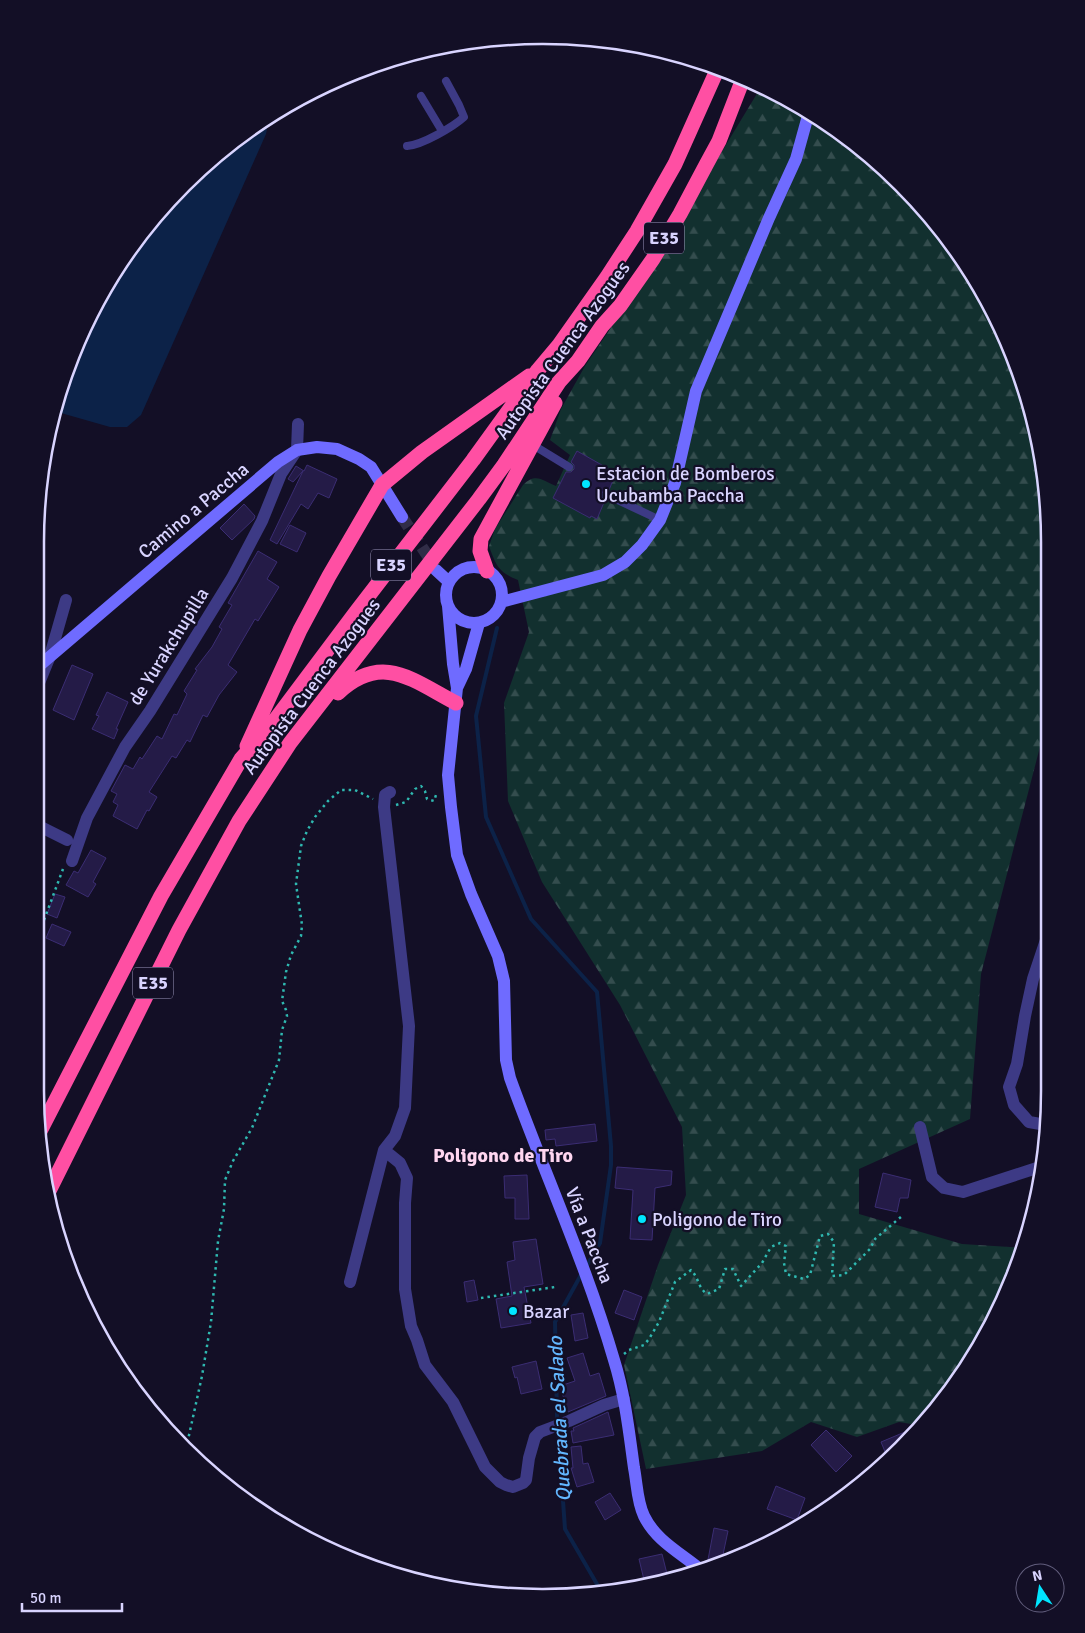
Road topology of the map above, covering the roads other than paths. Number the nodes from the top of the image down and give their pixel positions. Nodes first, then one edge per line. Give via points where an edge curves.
1 (715, 75) edge
2 (446, 82) dead end
3 (741, 85) edge
4 (421, 96) dead end
5 (807, 120) edge
6 (442, 131) junction
7 (407, 146) dead end
8 (578, 361) junction
9 (538, 370) junction
10 (298, 424) dead end
11 (533, 446) junction
12 (297, 450) junction
13 (568, 467) dead end
14 (382, 485) junction
15 (607, 495) dead end
16 (402, 517) tunnel mouth
17 (660, 520) junction
18 (436, 570) tunnel mouth
19 (488, 571) junction
20 (449, 582) junction
21 (66, 600) dead end
22 (500, 602) junction
23 (448, 606) junction
24 (479, 623) junction
25 (50, 656) junction
26 (44, 661) edge
27 (44, 671) edge
28 (456, 696) junction
29 (305, 725) junction
30 (241, 758) junction
31 (390, 792) dead end
32 (44, 828) edge
33 (68, 840) dead end
34 (72, 861) road end
35 (1041, 955) edge
36 (45, 1121) edge
37 (1040, 1124) edge
38 (920, 1127) dead end
39 (384, 1150) junction
40 (1035, 1169) edge
41 (52, 1183) edge
42 (350, 1282) dead end
43 (624, 1399) junction
44 (695, 1565) edge

1 - 9 highway, Autopista Cuenca Azogues / E35 via 653,206 607,277
2 - 6 lane via 464,115
3 - 8 highway, Autopista Cuenca Azogues / E35 via 719,140 680,214 637,283
4 - 6 lane
5 - 17 main road via 796,159 696,391 675,483
6 - 7 lane
8 - 11 highway
8 - 29 highway, Autopista Cuenca Azogues / E35 via 559,382 484,492
9 - 14 highway via 422,452
9 - 30 highway, Autopista Cuenca Azogues / E35 via 272,724
10 - 12 street
11 - 13 lane
11 - 19 highway via 481,539 480,551
12 - 14 main road, Camino a Paccha via 337,449 359,458 371,467
12 - 25 main road, Camino a Paccha via 278,462
12 - 34 street, de Yurakchupilla via 281,474 262,521 232,578 150,711 124,747 88,818
14 - 16 main road, Camino a Paccha
14 - 30 highway via 300,630
15 - 17 lane
17 - 22 main road via 642,545 603,575
18 - 20 main road
19 - 20 main road via 479,568 462,570
19 - 22 main road via 499,584
20 - 23 main road
21 - 25 street
22 - 24 main road via 493,616
23 - 24 main road via 460,620
23 - 28 main road, Vía a Paccha
24 - 28 main road, Vía a Paccha
25 - 26 main road, Camino a Paccha
25 - 27 street
28 - 29 highway via 404,675 383,671 350,682
28 - 43 main road, Vía a Paccha via 448,775 450,807 457,855 470,894 498,956 504,981 506,1060 510,1078 586,1278 615,1361
29 - 41 highway, Autopista Cuenca Azogues / E35 via 239,820 196,896
30 - 36 highway, Autopista Cuenca Azogues / E35 via 156,904
31 - 39 street via 385,795 384,807 409,1026 405,1108 395,1136
32 - 33 street
35 - 37 street via 1009,1087 1014,1105 1029,1122
38 - 40 street via 932,1177 944,1188 963,1192
39 - 42 street
39 - 43 street via 400,1163 407,1178 405,1290 411,1326 425,1364 453,1402 485,1467 500,1482 518,1486 526,1480 528,1458 540,1432
43 - 44 main road, Vía a Paccha via 643,1514 654,1533

